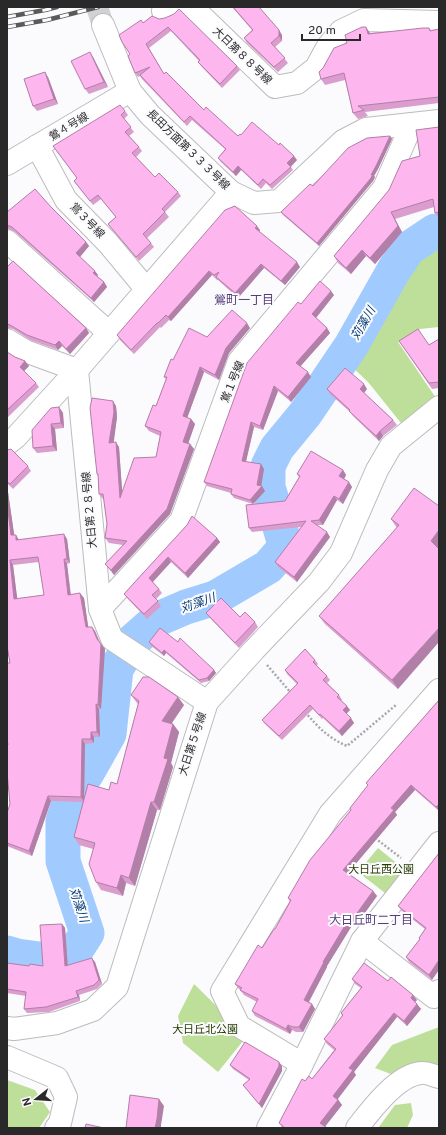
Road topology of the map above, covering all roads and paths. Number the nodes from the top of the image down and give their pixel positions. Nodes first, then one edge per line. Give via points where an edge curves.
1 (192, 7) edge
2 (439, 22) edge
3 (109, 33) tunnel mouth
4 (130, 91) junction
5 (439, 121) edge
6 (412, 124) junction
7 (37, 146) junction
8 (7, 164) edge
9 (231, 192) junction
10 (7, 242) edge
11 (147, 290) junction
12 (109, 333) junction
13 (7, 340) edge
14 (77, 370) junction
15 (439, 407) edge
16 (7, 444) edge
17 (100, 609) junction
18 (254, 650) junction
19 (439, 690) edge
20 (293, 695) edge
21 (207, 702) junction
22 (398, 704) dead end
23 (302, 707) edge
24 (373, 837) edge
25 (439, 843) edge
26 (397, 855) dead end
27 (362, 942) junction
28 (439, 991) edge
29 (7, 1028) edge
30 (7, 1057) edge
31 (302, 1064) junction
32 (439, 1077) edge
33 (56, 1128) edge
34 (268, 1128) edge
35 (357, 1128) edge

1 - 2 street, 大日第８８号線 via 275,87 297,83 316,68 328,46 341,31 364,20
3 - 4 street, 長田方面第３３３号線
4 - 7 street, 鶯４号線
4 - 9 street, 長田方面第３３３号線 via 150,116
5 - 6 street, 長田方面第３３３号線
6 - 9 street, 長田方面第３３３号線 via 366,129 343,141 278,201 254,203
6 - 17 street, 鴬１号線 via 384,188 239,361 181,521
7 - 8 street, 鶯４号線
7 - 11 street, 鴬３号線 via 66,200 108,243
9 - 11 street
10 - 12 street
11 - 12 street
12 - 14 street
13 - 14 street via 25,351
14 - 16 street
14 - 17 street, 大日第２８号線
15 - 18 street, 大日第５号線 via 391,446 377,470 341,553 319,582
17 - 21 street, 大日第２８号線 via 112,639
18 - 20 path
18 - 21 street, 大日第５号線
19 - 31 street via 330,814 222,991 239,1026
21 - 29 street, 大日第５号線 via 117,987 93,1010 57,1023
22 - 23 path via 347,746 333,740
24 - 26 path
25 - 27 street
27 - 28 street via 434,997
27 - 31 street
30 - 33 street via 57,1078 66,1097 60,1123
31 - 34 street
32 - 35 street via 422,1072 409,1075 379,1100

